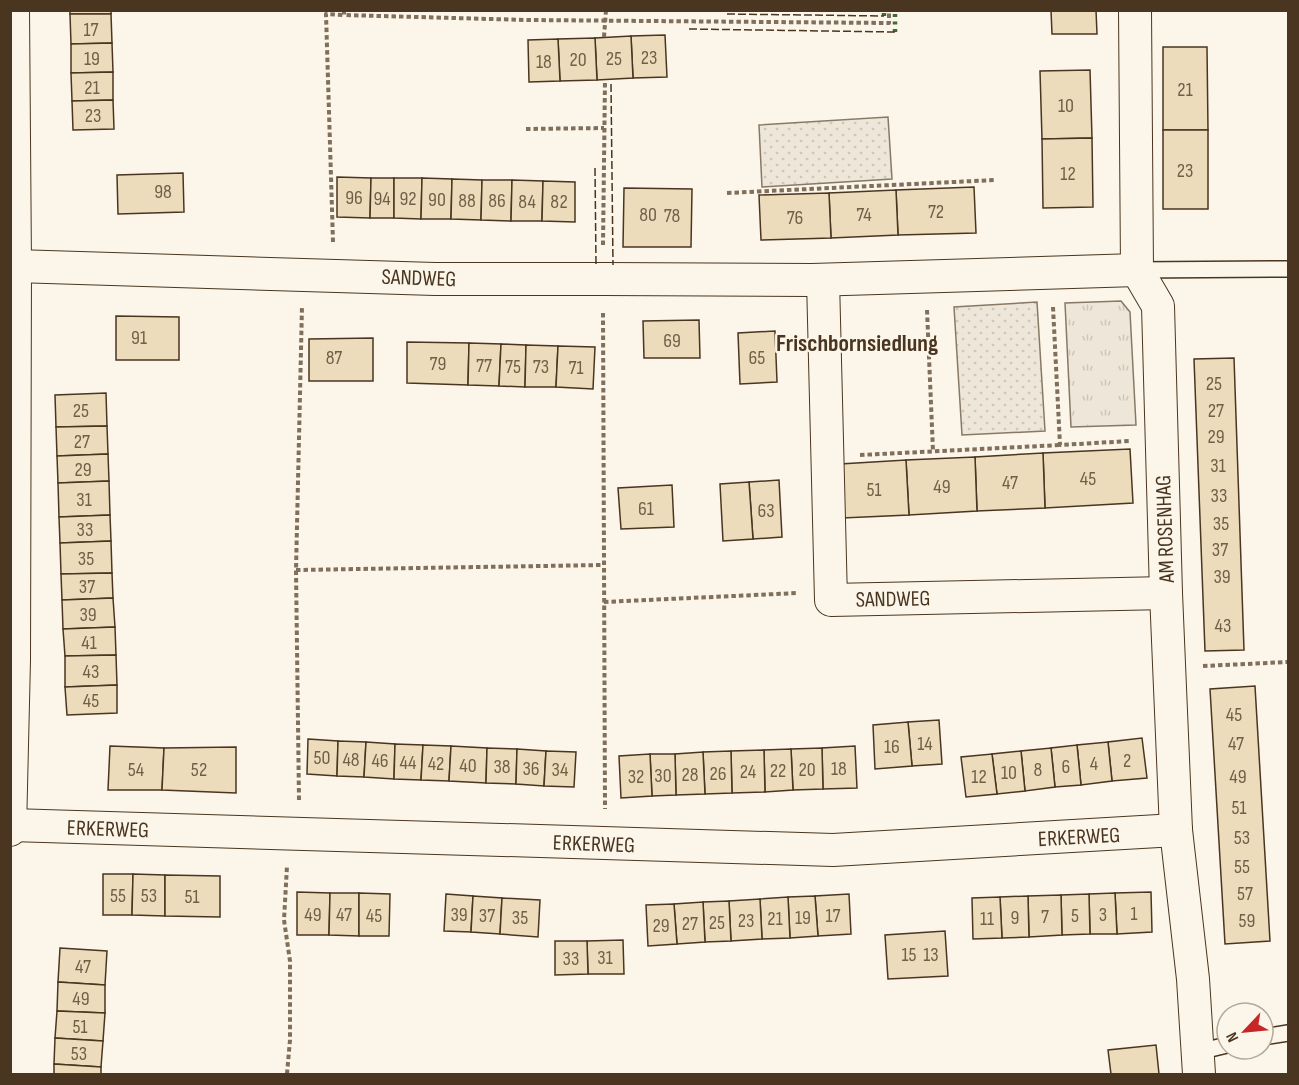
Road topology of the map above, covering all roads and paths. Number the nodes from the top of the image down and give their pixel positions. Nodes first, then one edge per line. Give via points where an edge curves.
1 (13, 10) edge
2 (606, 10) edge
3 (889, 10) edge
4 (1135, 10) edge
5 (344, 13) edge
6 (604, 21) junction
7 (604, 37) dead end
8 (605, 80) dead end
9 (604, 128) junction
10 (526, 129) dead end
11 (995, 180) dead end
12 (727, 193) dead end
13 (15, 266) junction
14 (1288, 269) edge
15 (1137, 270) junction
16 (1052, 273) junction
17 (319, 274) junction
18 (926, 277) junction
19 (603, 279) junction
20 (823, 280) junction
21 (1162, 440) junction
22 (1060, 445) junction
23 (933, 451) junction
24 (896, 453) dead end
25 (603, 565) junction
26 (296, 570) junction
27 (1166, 592) junction
28 (802, 593) dead end
29 (604, 602) junction
30 (12, 659) edge
31 (1288, 662) edge
32 (1170, 668) junction
33 (11, 825) edge
34 (10, 830) edge
35 (1176, 830) junction
36 (295, 833) junction
37 (606, 843) junction
38 (1208, 1057) edge
39 (287, 1074) edge

1 - 13 street
2 - 6 path
3 - 6 path via 889,23
4 - 15 street, AM ROSENHAG
5 - 6 path
5 - 17 path via 326,14
6 - 7 path
8 - 9 path
9 - 10 path
9 - 19 path
11 - 12 path
13 - 17 street, SANDWEG
13 - 30 street
14 - 15 lane, SANDWEG
15 - 16 street, SANDWEG
15 - 21 street, AM ROSENHAG via 1158,306
16 - 18 street, SANDWEG
16 - 22 path
17 - 19 street, SANDWEG
17 - 26 path
18 - 20 street, SANDWEG
18 - 23 path
19 - 20 street, SANDWEG
19 - 25 path
20 - 27 street, SANDWEG via 831,600
21 - 22 path
21 - 27 street, AM ROSENHAG
22 - 23 path
23 - 24 path
25 - 26 path
25 - 29 path
26 - 36 path
27 - 32 street, AM ROSENHAG
28 - 29 path
29 - 37 path
30 - 33 street
31 - 32 path
32 - 35 street, AM ROSENHAG
33 - 34 street
33 - 36 street, ERKERWEG
35 - 37 street, ERKERWEG via 833,850
35 - 38 street, AM ROSENHAG via 1193,979
36 - 37 street, ERKERWEG
36 - 39 path via 284,920 290,961

